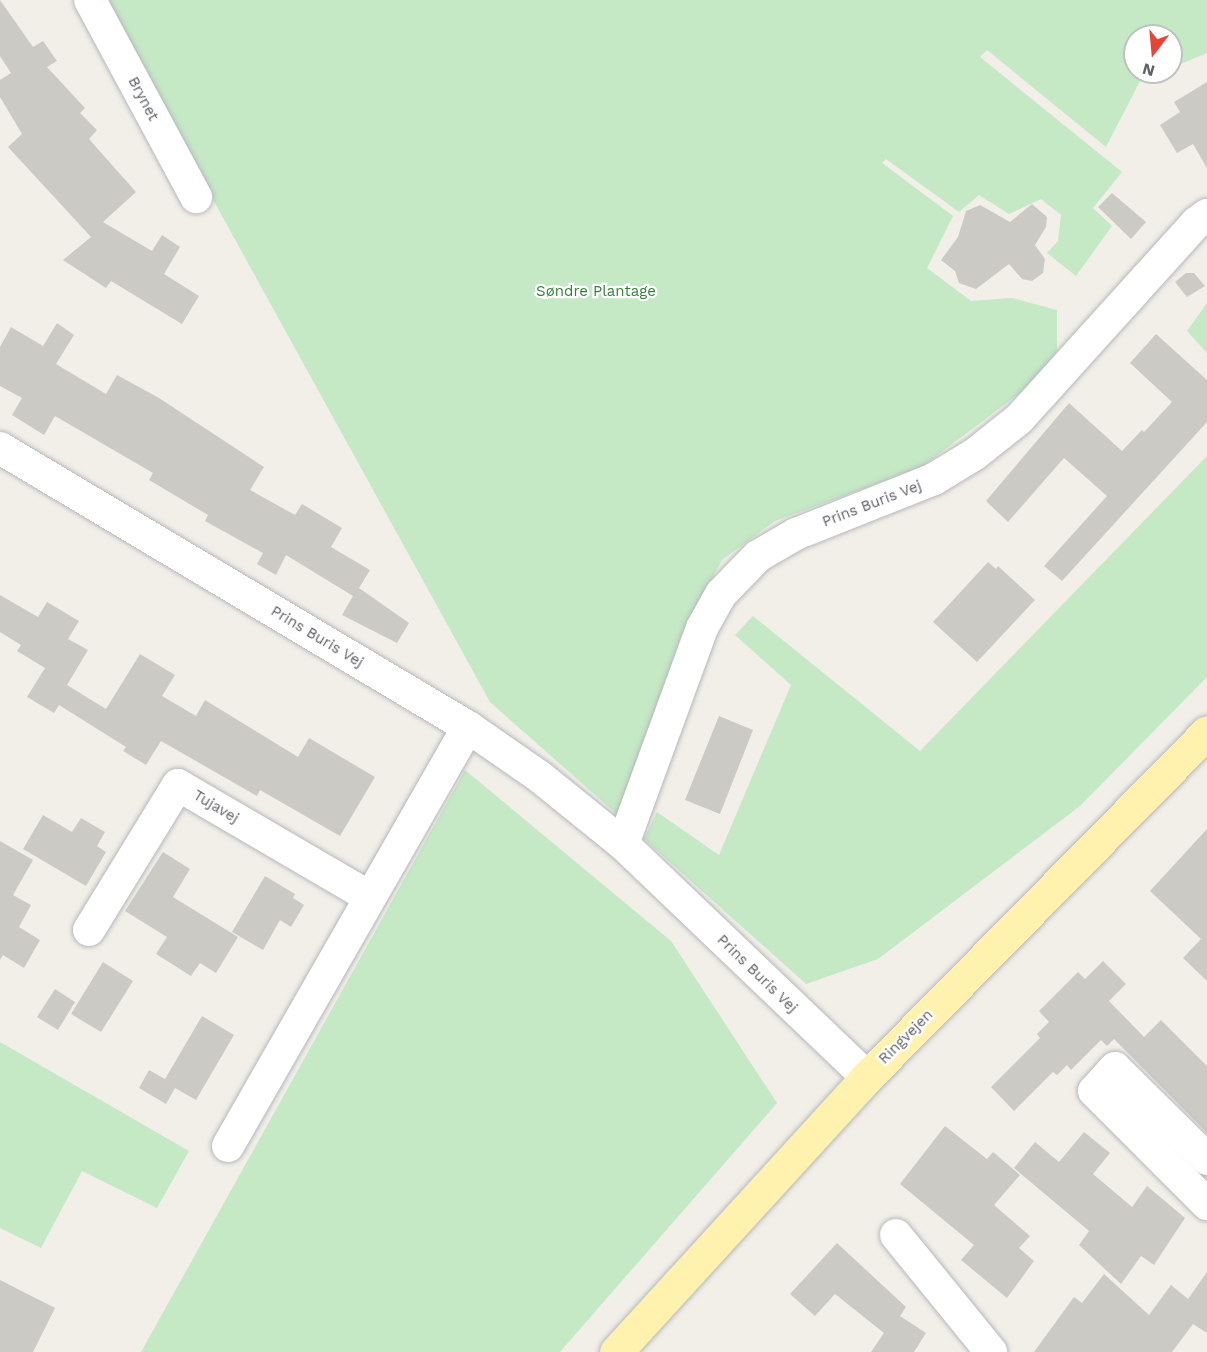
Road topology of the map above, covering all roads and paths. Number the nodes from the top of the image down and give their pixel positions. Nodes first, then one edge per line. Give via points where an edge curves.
1 (90, 0) edge
2 (196, 197) dead end
3 (1207, 215) edge
4 (0, 448) edge
5 (468, 727) junction
6 (1207, 732) edge
7 (623, 844) junction
8 (370, 897) junction
9 (89, 930) dead end
10 (867, 1077) junction
11 (228, 1146) dead end
12 (1207, 1159) edge
13 (1207, 1204) edge
14 (896, 1235) dead end
15 (616, 1352) edge
16 (992, 1352) edge

1 - 2 street, Brynet
3 - 7 street, Prins Buris Vej via 1019,419 975,454 934,479 796,534 758,556 721,594 702,628
4 - 5 street, Prins Buris Vej
5 - 7 street, Prins Buris Vej via 540,777
5 - 8 street
6 - 10 main road, Ringvejen
7 - 10 street, Prins Buris Vej
8 - 9 street, Tujavej via 178,784
8 - 11 street
10 - 15 main road, Ringvejen
12 - 13 street via 1115,1068 1094,1090
14 - 16 street

